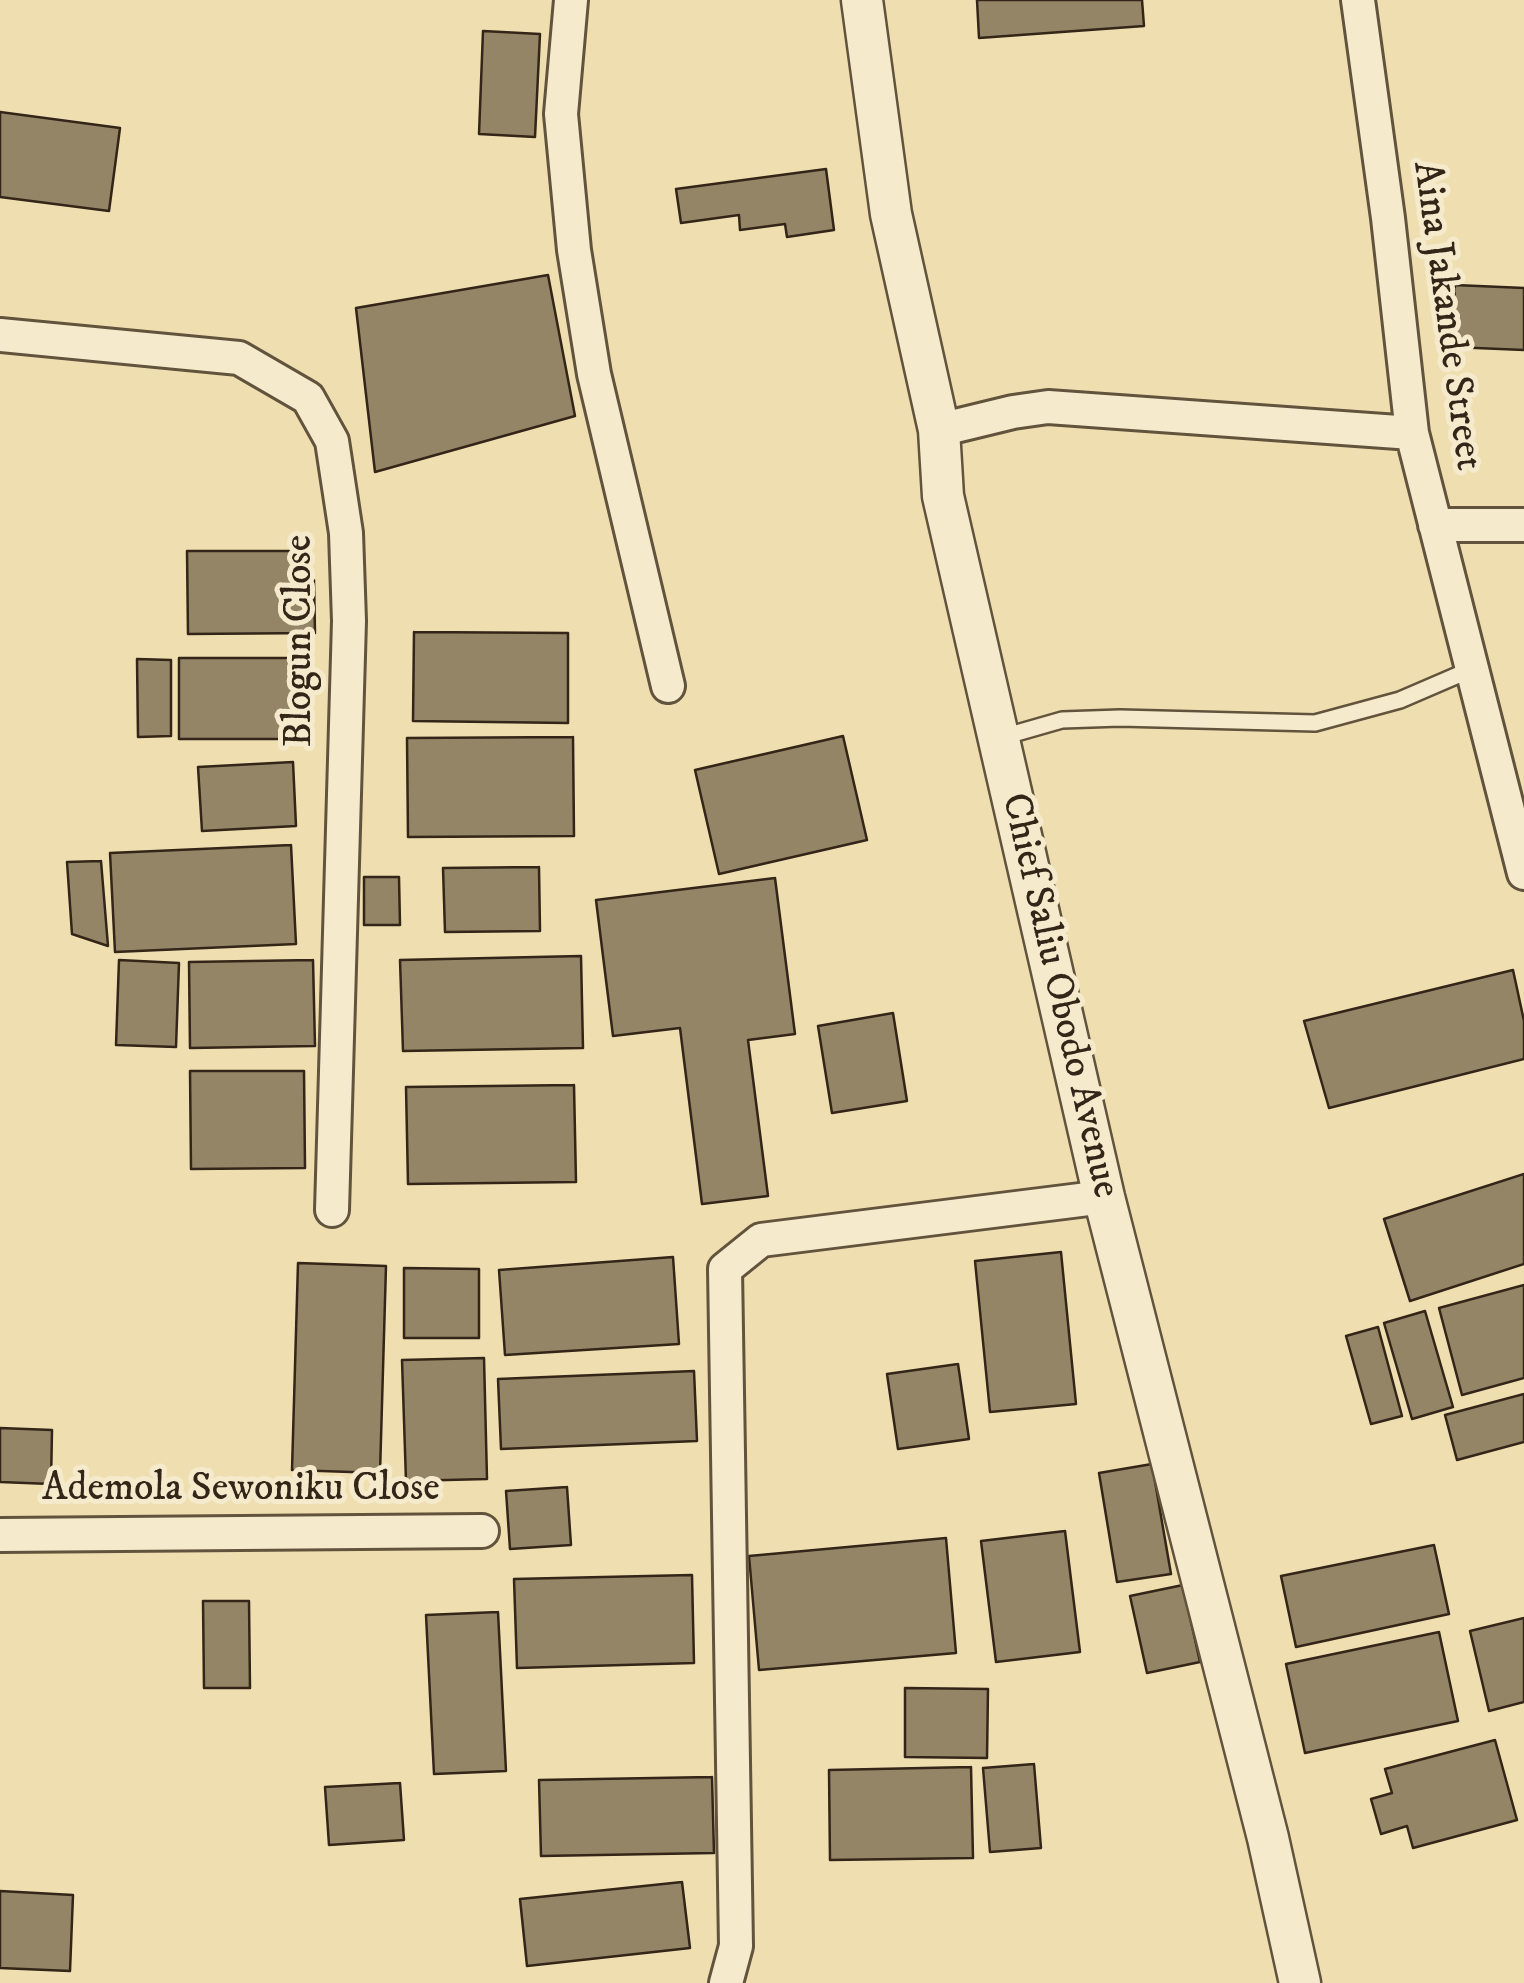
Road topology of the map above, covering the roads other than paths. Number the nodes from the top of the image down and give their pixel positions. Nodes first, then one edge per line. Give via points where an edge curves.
1 (571, 0) edge
2 (862, 0) edge
3 (1358, 0) edge
4 (0, 335) edge
5 (939, 430) junction
6 (1412, 433) junction
7 (1436, 525) junction
8 (1524, 525) edge
9 (1472, 670) junction
10 (668, 686) dead end
11 (998, 738) junction
12 (1524, 873) edge
13 (1104, 1197) junction
14 (332, 1210) dead end
15 (482, 1532) dead end
16 (0, 1535) edge
17 (726, 1983) edge
18 (1300, 1983) edge

1 - 10 street via 561,114 574,250 594,374
2 - 5 street, Chief Saliu Obodo Avenue via 891,214
3 - 6 street, Aina Jakande Street
4 - 14 street, Blogun Close via 239,358 308,398 332,441 346,533 349,621
5 - 6 street via 1048,406
5 - 11 street, Chief Saliu Obodo Avenue via 942,496
6 - 7 street, Aina Jakande Street
7 - 8 street
7 - 9 street, Aina Jakande Street
9 - 11 lane via 1315,724 1082,719
9 - 12 street, Aina Jakande Street
11 - 13 street, Chief Saliu Obodo Avenue
13 - 17 street via 761,1240 725,1269 736,1946
13 - 18 street, Chief Saliu Obodo Avenue
15 - 16 street, Ademola Sewoniku Close

